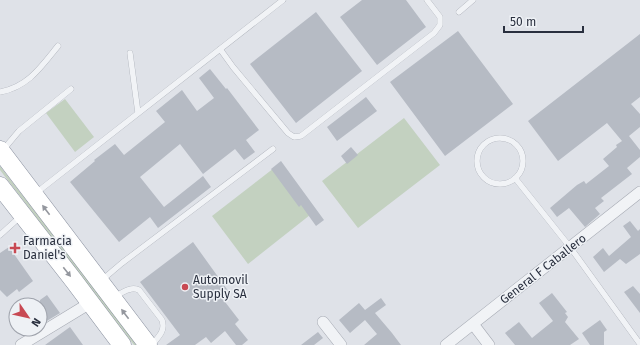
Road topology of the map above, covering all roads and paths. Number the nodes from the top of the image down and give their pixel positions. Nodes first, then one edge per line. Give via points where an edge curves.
1 (283, 0) edge
2 (427, 0) edge
3 (474, 0) edge
4 (277, 2) edge
5 (458, 12) dead end
6 (58, 46) dead end
7 (220, 49) junction
8 (130, 53) dead end
9 (71, 88) dead end
10 (0, 92) edge
11 (138, 113) junction
12 (273, 149) dead end
13 (1, 151) edge
14 (515, 178) junction
15 (0, 186) edge
16 (640, 192) edge
17 (34, 194) junction
18 (23, 215) junction
19 (0, 235) edge
20 (570, 247) junction
21 (100, 282) junction
22 (112, 298) junction
23 (90, 302) junction
24 (323, 322) dead end
25 (473, 324) junction
26 (640, 344) edge
27 (21, 345) edge
28 (122, 345) edge
29 (148, 345) edge
30 (152, 345) edge
31 (341, 345) edge
32 (446, 345) edge
33 (489, 345) edge

1 - 4 lane
2 - 7 lane via 440,16 440,26 434,33 300,136 288,134
3 - 5 lane
4 - 7 lane
6 - 10 lane via 25,83
7 - 11 lane
8 - 11 lane
9 - 13 lane via 20,131
11 - 17 lane
12 - 21 lane
13 - 17 highway
14 - 14 lane via 523,162 518,146 508,139 490,140 482,148 478,159 483,176 499,183
14 - 20 lane
15 - 18 highway
16 - 20 street, General F Caballero
21 -> 17 highway
18 - 19 lane
18 -> 23 highway
20 - 25 street, General F Caballero
20 - 26 lane
21 - 22 highway
29 -> 22 highway
22 - 30 lane via 129,289 138,290 164,325
23 - 27 street
23 - 28 highway
24 - 31 street
25 - 32 street, General F Caballero
25 - 33 street

